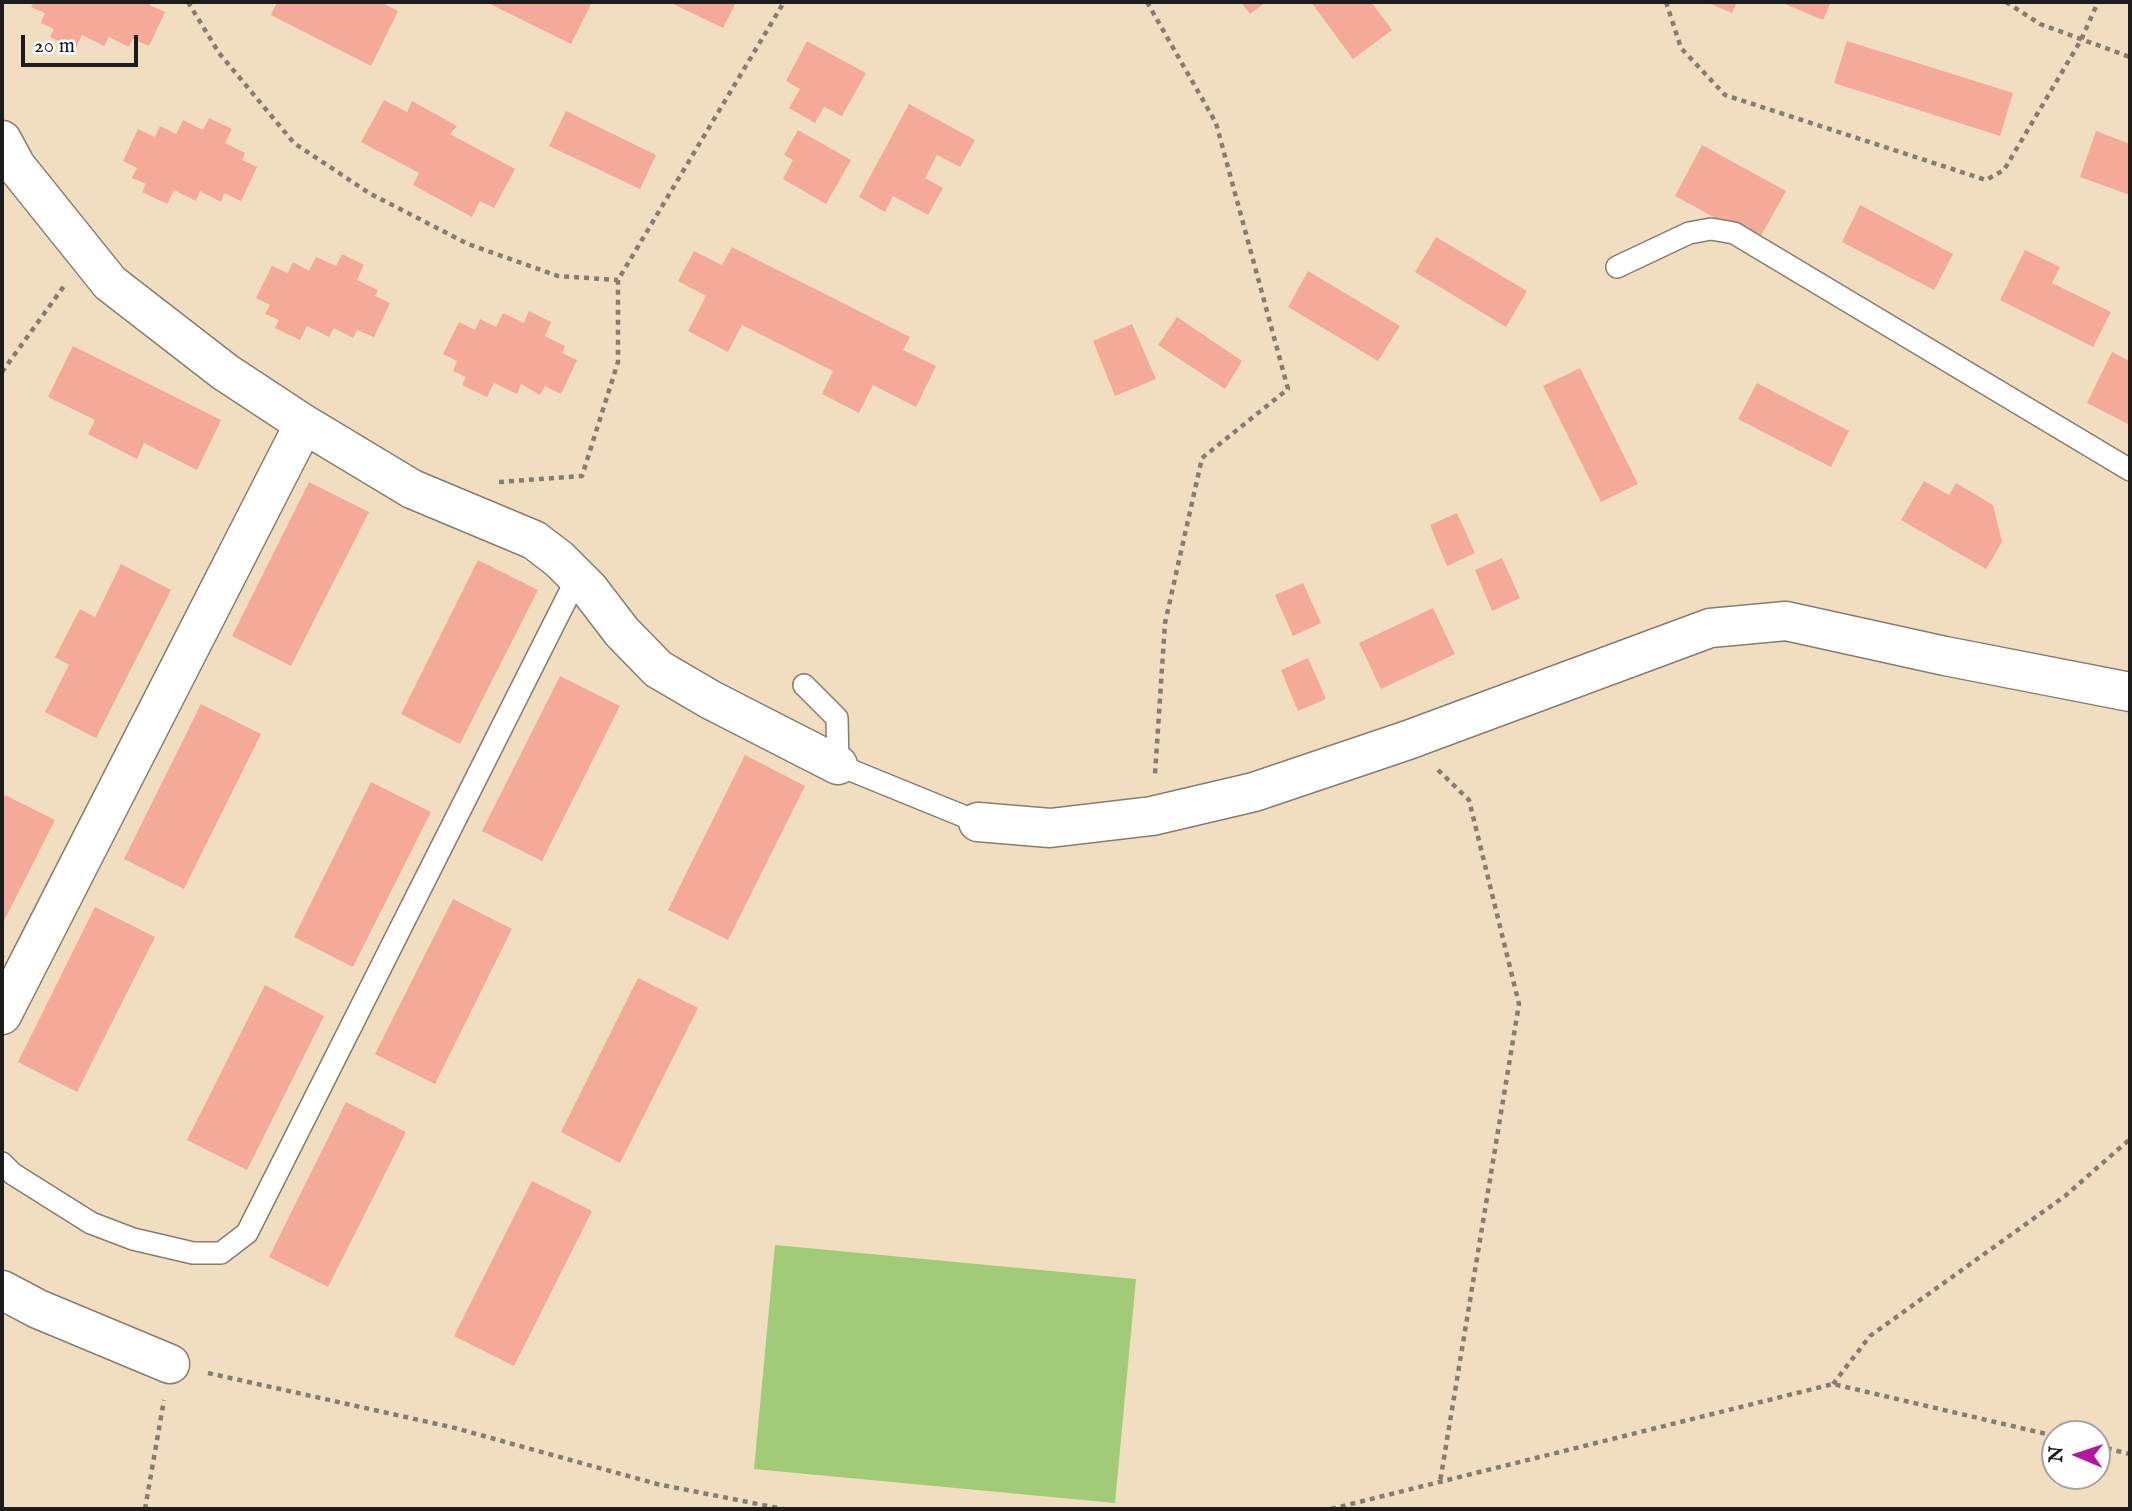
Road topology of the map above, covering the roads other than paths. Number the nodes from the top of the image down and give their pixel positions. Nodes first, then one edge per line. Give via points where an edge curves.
1 (2, 140) edge
2 (1617, 267) dead end
3 (304, 424) junction
4 (2130, 470) edge
5 (578, 578) junction
6 (804, 685) dead end
7 (2130, 692) edge
8 (838, 765) junction
9 (978, 822) joint
10 (2, 1015) edge
11 (2, 1163) edge
12 (2, 1290) edge
13 (170, 1364) road end

1 - 3 street via 16,166 110,282 225,373
2 - 4 lane via 1689,233 1711,229 1734,233
3 - 5 street via 412,489 534,540
3 - 10 street
5 - 8 street via 659,669
5 - 11 lane via 247,1233 221,1253 193,1253 133,1239 90,1223
6 - 8 lane via 837,718
7 - 9 street via 1786,621 1710,628 1254,792 1152,816 1050,828
8 - 9 lane
12 - 13 street

